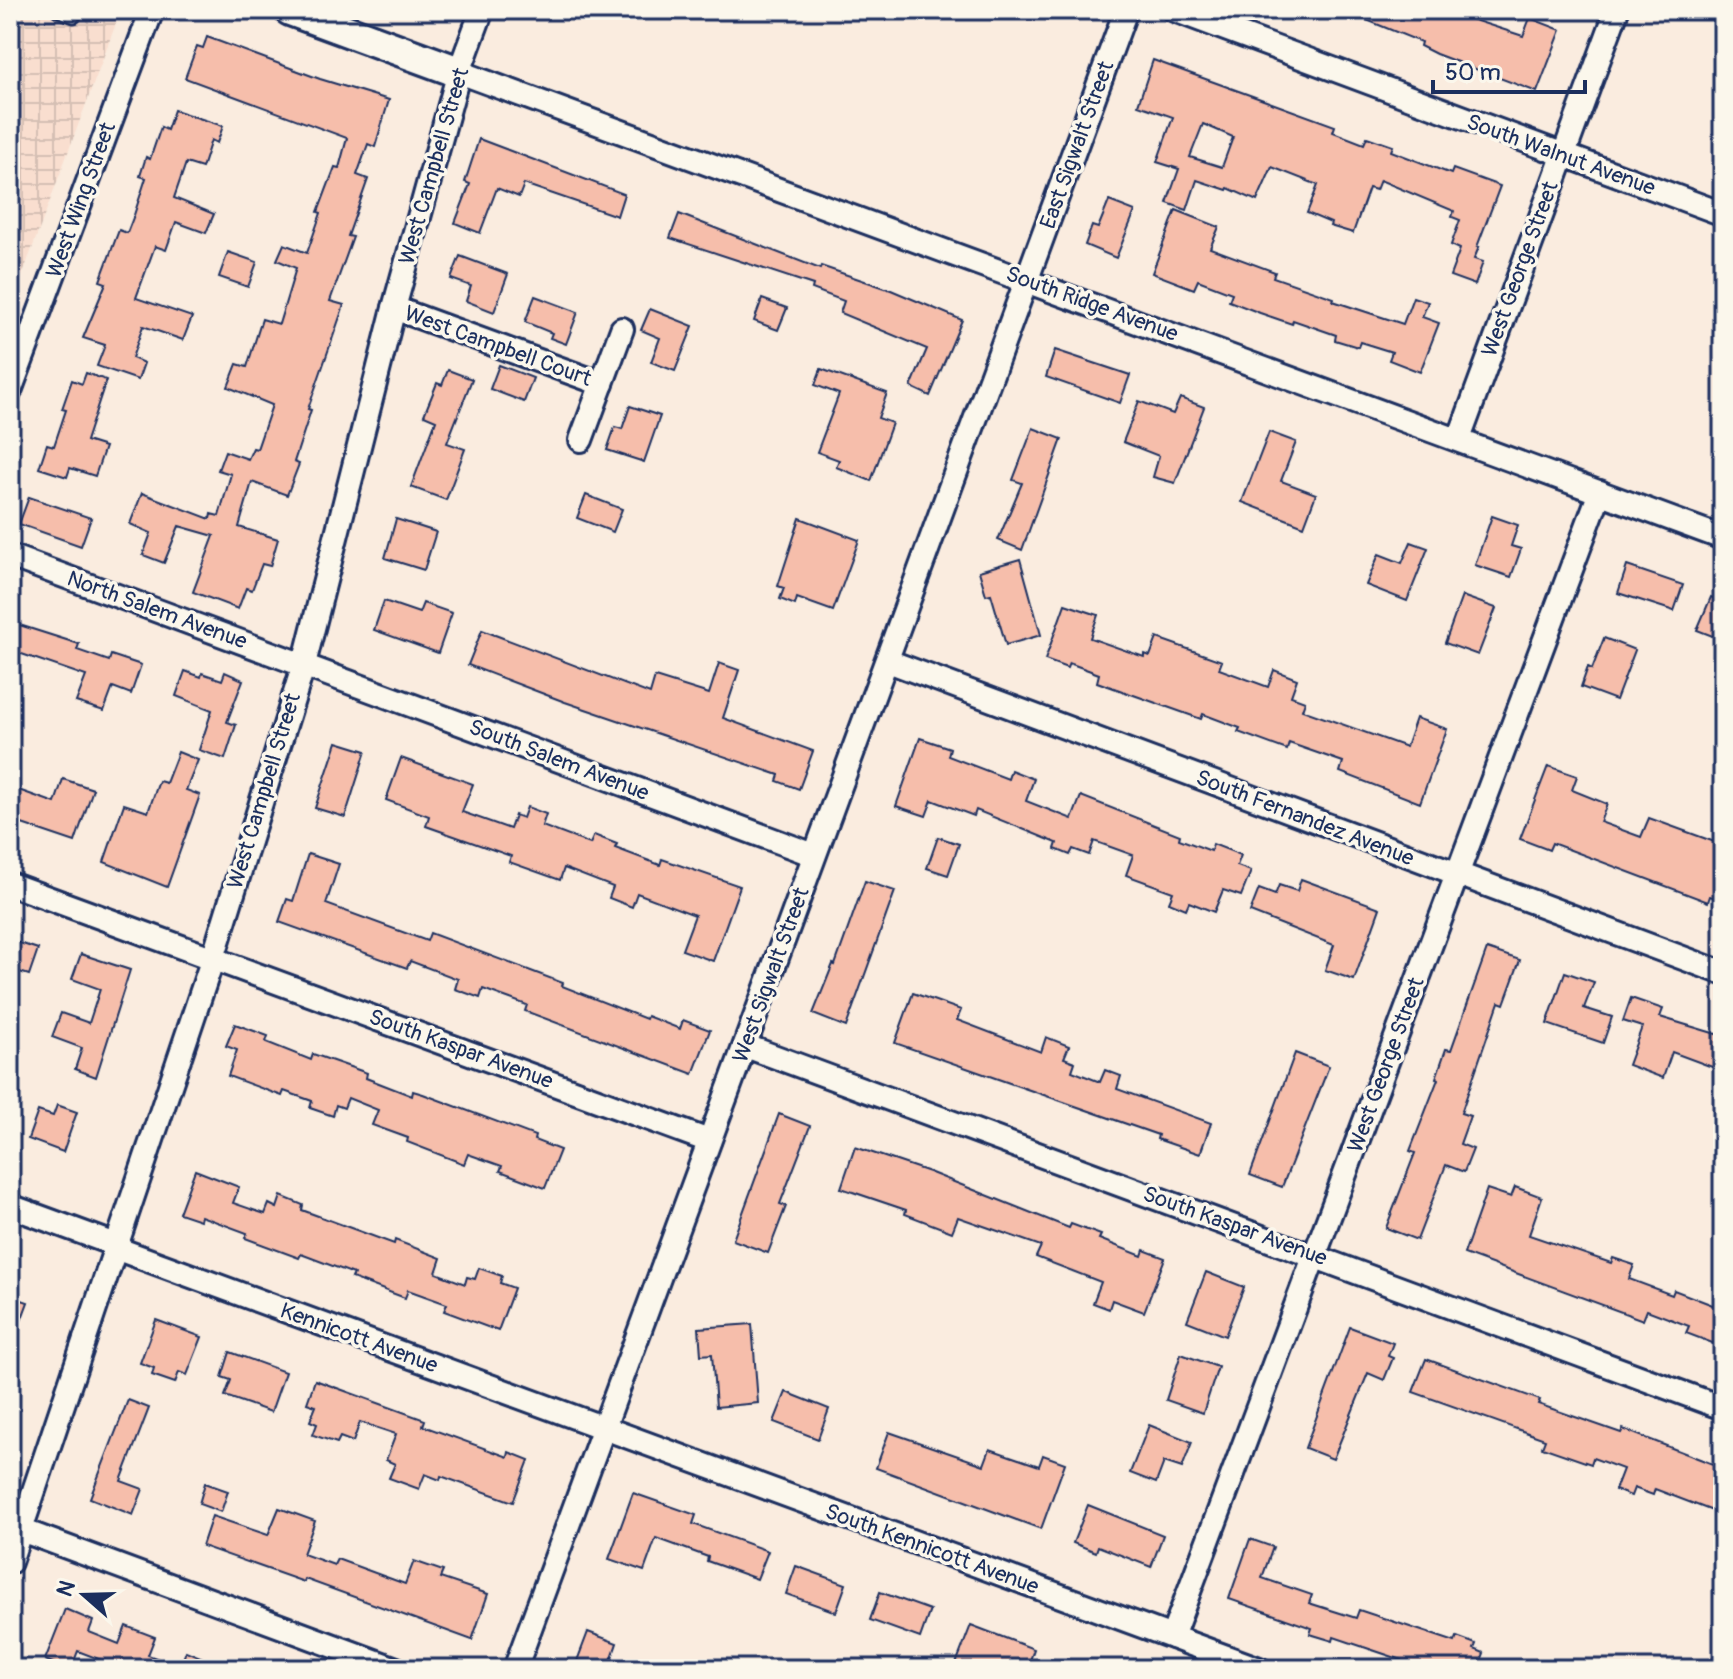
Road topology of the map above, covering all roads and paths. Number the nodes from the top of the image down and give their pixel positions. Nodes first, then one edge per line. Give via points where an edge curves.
1 (58, 10) edge
2 (152, 10) edge
3 (290, 10) edge
4 (482, 10) edge
5 (1126, 10) edge
6 (1174, 10) edge
7 (1617, 10) edge
8 (74, 16) dead end
9 (459, 72) junction
10 (1561, 156) junction
11 (10, 163) edge
12 (10, 187) edge
13 (1723, 214) edge
14 (1028, 281) junction
15 (394, 308) junction
16 (622, 329) dead end
17 (602, 384) junction
18 (10, 391) edge
19 (1459, 439) junction
20 (581, 440) dead end
21 (1600, 492) junction
22 (1723, 538) edge
23 (10, 556) edge
24 (888, 661) junction
25 (304, 664) junction
26 (814, 855) junction
27 (1455, 874) junction
28 (10, 884) edge
29 (213, 958) junction
30 (1723, 973) edge
31 (746, 1046) junction
32 (709, 1141) junction
33 (10, 1206) edge
34 (116, 1245) junction
35 (1317, 1257) junction
36 (1723, 1408) edge
37 (604, 1429) junction
38 (21, 1530) junction
39 (10, 1562) edge
40 (1172, 1637) junction
41 (396, 1669) edge
42 (515, 1669) edge
43 (1259, 1669) edge

1 - 8 lane
2 - 18 street, West Wing Street
3 - 9 street
4 - 9 street, West Campbell Street
5 - 14 street, East Sigwalt Street
6 - 10 street, South Walnut Avenue
7 - 10 street, West George Street
9 - 14 street, South Ridge Avenue
9 - 15 street, West Campbell Street
10 - 13 street, South Walnut Avenue
10 - 19 street, West George Street
11 - 12 lane
14 - 19 street, South Ridge Avenue
14 - 24 street, West Sigwalt Street
15 - 17 street, West Campbell Court
15 - 25 street, West Campbell Street
16 - 17 street, West Campbell Court
17 - 20 street, West Campbell Court
19 - 21 street, South Ridge Avenue
21 - 22 street, South Ridge Avenue
21 - 27 street, West George Street
23 - 25 street, North Salem Avenue
24 - 26 street, West Sigwalt Street
24 - 27 street, South Fernandez Avenue
25 - 26 street, South Salem Avenue
25 - 29 street, West Campbell Street
26 - 31 street, West Sigwalt Street
27 - 30 street, South Fernandez Avenue
27 - 35 street, West George Street
28 - 29 street, South Kaspar Avenue
29 - 32 street, South Kaspar Avenue
29 - 34 street, West Campbell Street
31 - 32 street, West Sigwalt Street
31 - 35 street, South Kaspar Avenue
32 - 37 street, West Sigwalt Street
33 - 34 street, Kennicott Avenue
34 - 37 street, Kennicott Avenue
34 - 38 street, West Campbell Street
35 - 36 street, South Kaspar Avenue
35 - 40 street, West George Street
37 - 40 street, South Kennicott Avenue
37 - 42 street, West Sigwalt Street
38 - 39 street, West Campbell Street
38 - 41 street
40 - 43 street, South Kennicott Avenue

